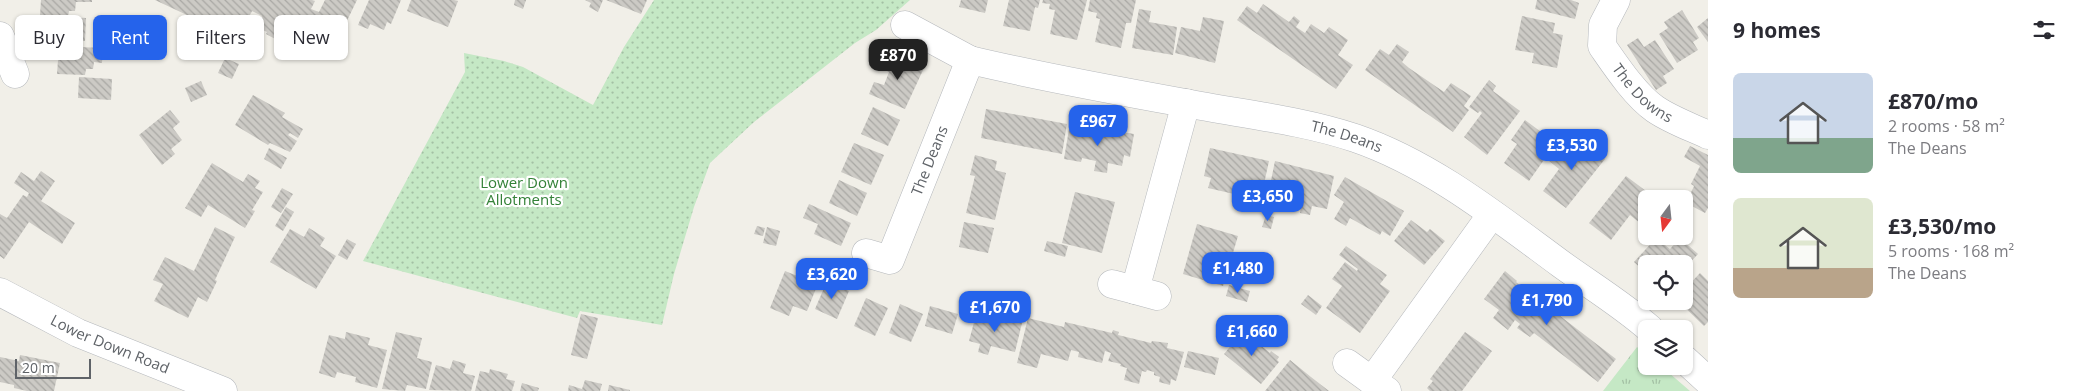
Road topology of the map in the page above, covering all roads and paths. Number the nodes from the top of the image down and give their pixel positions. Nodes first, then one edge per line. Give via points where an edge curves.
1 (1616, 0) edge
2 (904, 25) dead end
3 (970, 60) junction
4 (1186, 104) junction
5 (1708, 135) edge
6 (1492, 214) junction
7 (889, 260) dead end
8 (1134, 290) dead end
9 (0, 292) edge
10 (1638, 320) edge
11 (1347, 363) dead end
12 (1693, 367) edge
13 (1708, 381) edge
14 (1380, 386) edge
15 (219, 390) edge

1 - 5 street, The Downs via 1598,31 1602,46 1649,105
2 - 3 street, The Deans
3 - 4 street, The Deans
3 - 7 street, The Deans
4 - 6 street, The Deans via 1303,125 1358,139 1415,166
4 - 8 street
6 - 10 street, The Deans
6 - 14 street
9 - 15 street, Lower Down Road via 78,333
11 - 14 street
12 - 13 street

